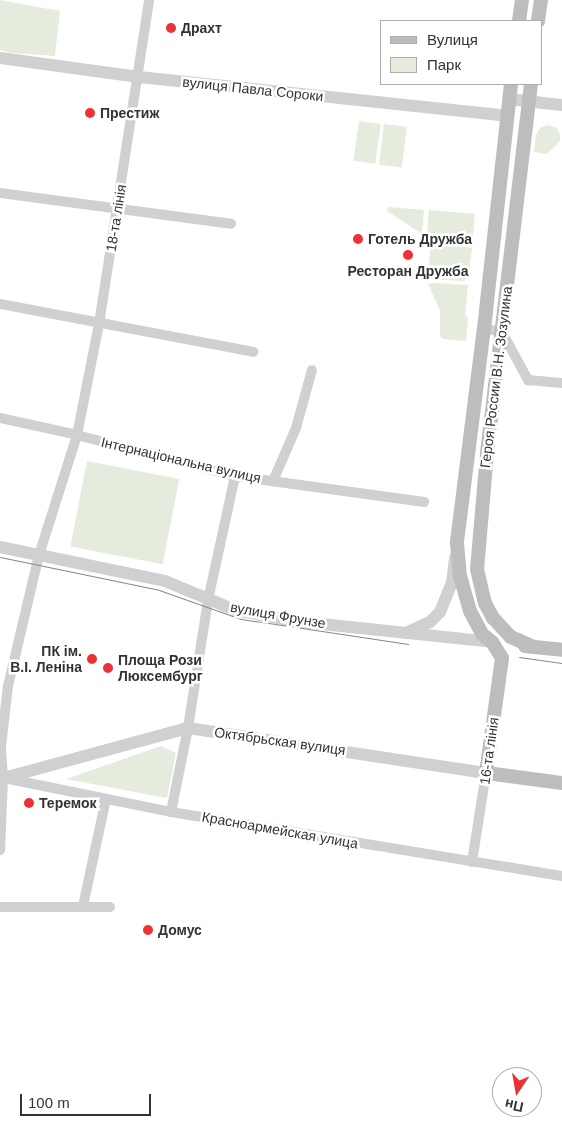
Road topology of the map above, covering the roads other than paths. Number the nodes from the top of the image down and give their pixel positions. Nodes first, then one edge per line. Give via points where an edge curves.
1 (149, 0) edge
2 (522, 0) edge
3 (541, 0) edge
4 (519, 20) edge
5 (538, 20) edge
6 (0, 58) edge
7 (139, 77) junction
8 (511, 85) edge
9 (531, 85) edge
10 (509, 99) junction
11 (529, 102) junction
12 (562, 106) edge
13 (507, 116) junction
14 (0, 193) edge
15 (117, 209) junction
16 (231, 224) dead end
17 (0, 304) edge
18 (99, 324) junction
19 (484, 328) junction
20 (502, 332) junction
21 (253, 352) dead end
22 (312, 370) dead end
23 (562, 383) edge
24 (0, 418) edge
25 (77, 435) junction
26 (235, 476) junction
27 (273, 481) junction
28 (424, 502) dead end
29 (457, 542) junction
30 (0, 547) edge
31 (39, 555) junction
32 (208, 600) junction
33 (406, 634) junction
34 (492, 642) junction
35 (533, 646) junction
36 (562, 650) edge
37 (4, 685) edge
38 (188, 728) junction
39 (486, 773) junction
40 (2, 778) edge
41 (562, 783) edge
42 (106, 799) junction
43 (171, 812) junction
44 (0, 850) edge
45 (472, 862) junction
46 (562, 876) edge
47 (0, 906) edge
48 (83, 906) junction
49 (110, 907) dead end

1 - 7 street, 18-та лінія
2 - 4 main road
3 - 5 main road
6 - 7 street, вулиця Павла Сороки
7 - 13 street, вулиця Павла Сороки
7 - 15 street, 18-та лінія
8 - 10 main road, Героя России В.Н. Зозулина
9 - 11 main road, Героя России В.Н. Зозулина
10 - 11 street
10 - 13 main road, Героя России В.Н. Зозулина
11 - 12 street
11 - 20 main road, Героя России В.Н. Зозулина
13 - 19 main road, Героя России В.Н. Зозулина
14 - 15 street
15 - 16 street
15 - 18 street, 18-та лінія
17 - 18 street
18 - 21 street
18 - 25 street, 18-та лінія
19 - 20 street
19 - 29 main road, Героя России В.Н. Зозулина
20 - 23 street via 528,380
20 - 35 main road, Героя России В.Н. Зозулина via 477,569 485,602 493,618 511,637
22 - 27 street via 296,428
24 - 25 street, Інтернаціональна вулиця
25 - 26 street, Інтернаціональна вулиця
25 - 31 street
26 - 27 street, Інтернаціональна вулиця
26 - 32 street
27 - 28 street, Інтернаціональна вулиця
29 - 33 street via 452,583 440,612 430,622
29 - 34 main road, Героя России В.Н. Зозулина via 460,576 470,611 482,634
30 - 31 street, вулиця Фрунзе
31 - 32 street, вулиця Фрунзе via 165,581
31 - 37 street
32 - 33 street, вулиця Фрунзе via 235,610 293,620
32 - 38 street
33 - 34 street, вулиця Фрунзе
34 - 35 main road, вулиця Фрунзе
34 - 39 main road, 16-та лінія via 502,658
35 - 36 main road, вулиця Фрунзе
37 - 40 street
38 - 39 street, Октябрьская вулиця
38 - 40 street, Октябрьская вулиця
38 - 43 street
39 - 41 main road, Октябрьская вулиця
39 - 45 street, 16-та лінія
40 - 42 street, Красноармейская улица
40 - 44 street
42 - 43 street, Красноармейская улица
42 - 48 street
43 - 45 street, Красноармейская улица
45 - 46 street, Красноармейская улица
47 - 48 street
48 - 49 street

